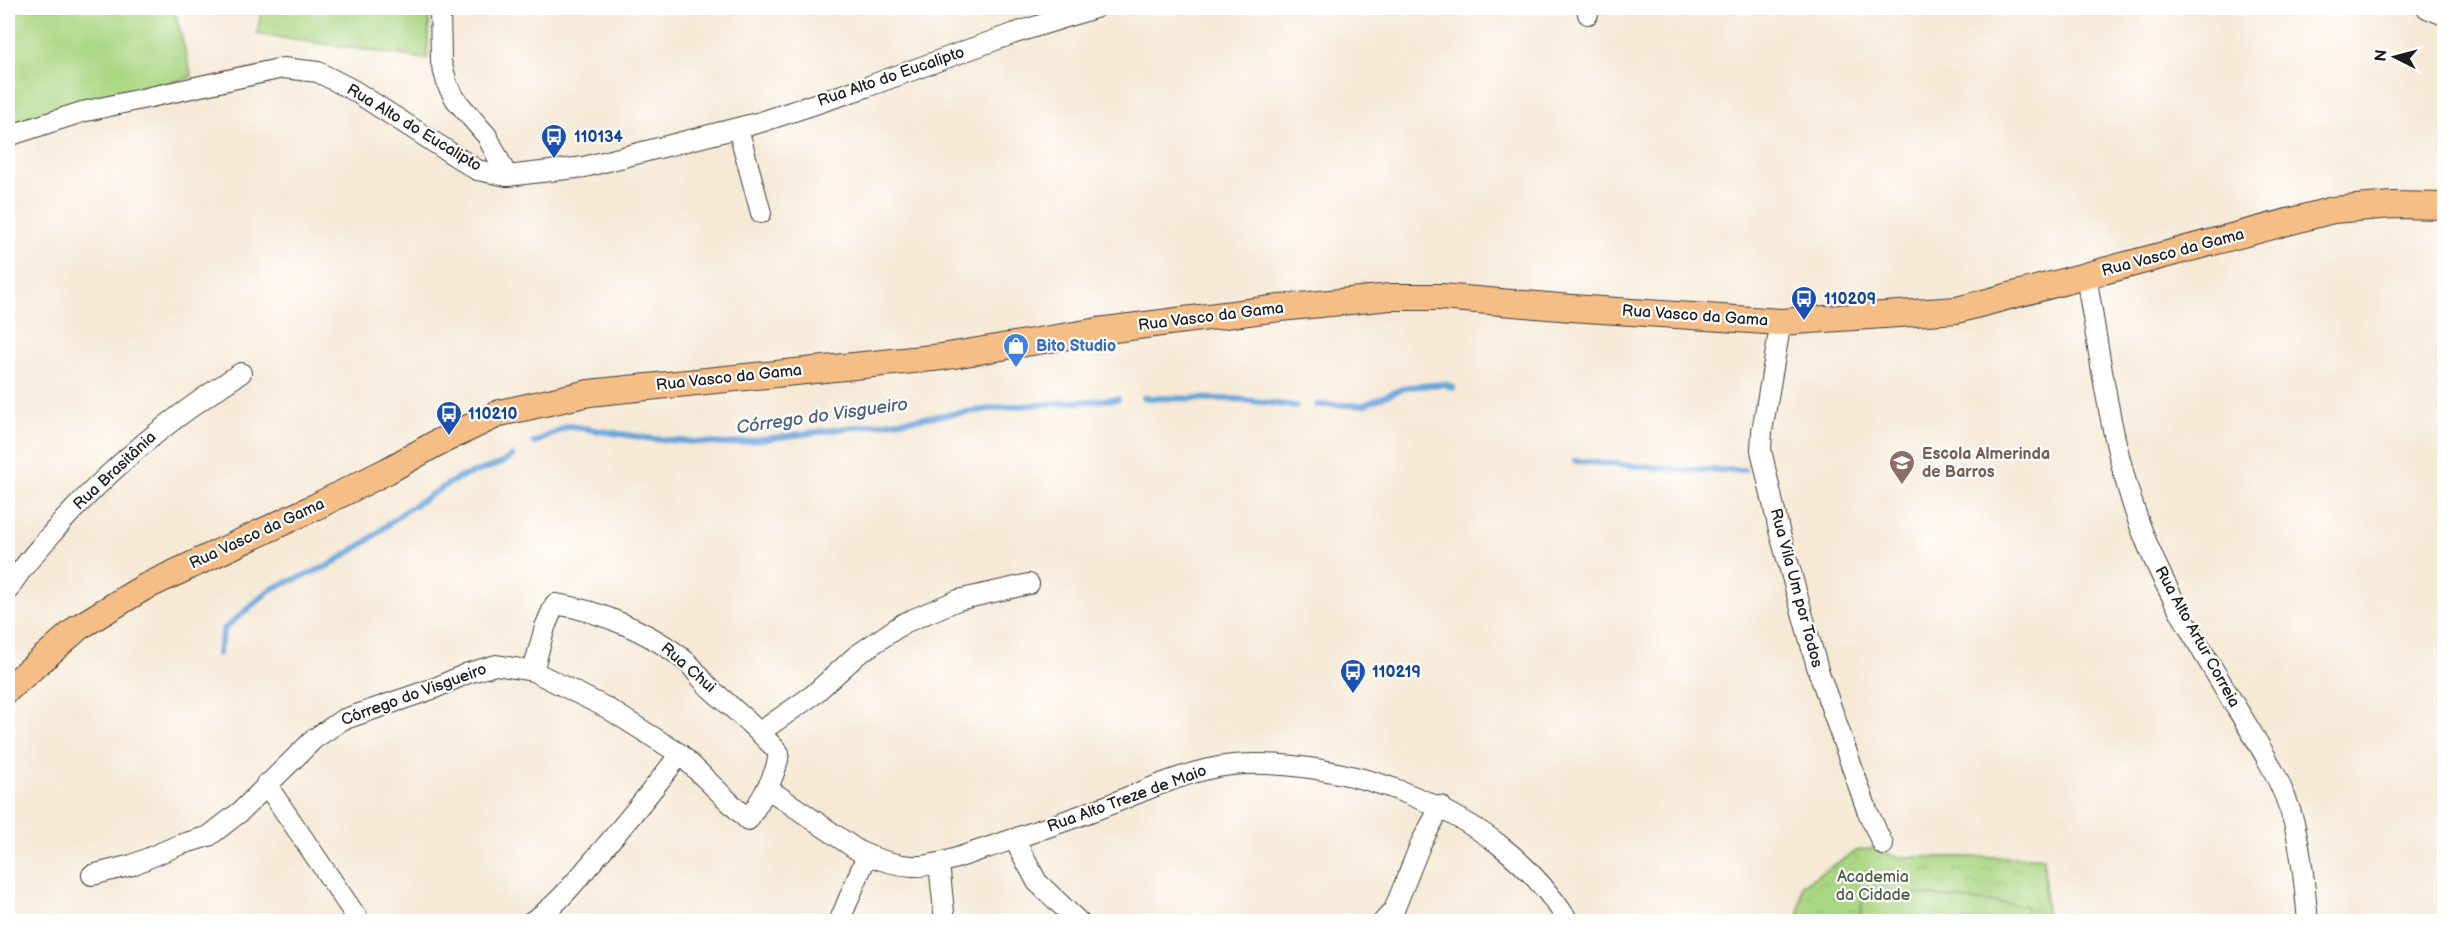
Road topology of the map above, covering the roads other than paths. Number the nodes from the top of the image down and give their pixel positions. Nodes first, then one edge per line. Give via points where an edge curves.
1 (440, 8) edge
2 (1095, 8) edge
3 (2427, 8) edge
4 (2445, 15) edge
5 (738, 128) junction
6 (8, 136) edge
7 (507, 176) junction
8 (2445, 206) edge
9 (761, 213) dead end
10 (2085, 276) junction
11 (1781, 322) junction
12 (241, 373) dead end
13 (1029, 584) dead end
14 (8, 590) edge
15 (533, 670) junction
16 (8, 689) edge
17 (760, 732) junction
18 (680, 754) junction
19 (266, 784) junction
20 (767, 788) junction
21 (1441, 806) junction
22 (1014, 839) junction
23 (1883, 845) dead end
24 (867, 855) junction
25 (939, 863) junction
26 (92, 875) dead end
27 (360, 921) edge
28 (531, 921) edge
29 (839, 921) edge
30 (945, 921) edge
31 (1079, 921) edge
32 (1383, 921) edge
33 (1569, 921) edge
34 (2308, 921) edge

1 - 7 street via 441,62 448,86 487,136
2 - 5 street, Rua Alto do Eucalipto
3 - 4 street
5 - 7 street, Rua Alto do Eucalipto via 584,167
5 - 9 street
6 - 7 street, Rua Alto do Eucalipto via 82,112 283,68 318,72 477,170
8 - 10 main road, Rua Vasco da Gama via 2333,210
10 - 11 main road, Rua Vasco da Gama via 1957,310
10 - 34 street, Rua Alto Artur Correia via 2107,397 2136,515 2169,591 2253,736 2294,822
11 - 16 main road, Rua Vasco da Gama via 1441,297 1390,297 1098,332 942,357 567,398 500,413 143,588 79,627
11 - 23 street, Rua Vila Um por Todos via 1761,450 1818,670
12 - 14 street, Rua Brasitânia via 159,430 113,469 45,541
13 - 17 street via 958,600 904,623
15 - 17 street, Rua Chui via 555,604 589,611 662,644
15 - 18 street via 607,708
15 - 19 street, Córrego do Visgueiro via 485,668 342,720 314,739
17 - 20 street, Rua Chui via 778,753
18 - 20 street, Rua Chui via 748,820
18 - 28 street via 548,912
19 - 26 street, Córrego do Visgueiro via 240,812 208,836 132,865
19 - 27 street
20 - 24 street, Rua Alto Treze de Maio
21 - 22 street, Rua Alto Treze de Maio via 1359,777 1256,764 1219,767 1184,776
21 - 32 street via 1394,910
21 - 33 street, Rua Alto Treze de Maio via 1494,839 1556,901
22 - 25 street, Rua Alto Treze de Maio
22 - 31 street via 1036,882
24 - 25 street, Rua Alto Treze de Maio via 912,866
24 - 29 street
25 - 30 street

